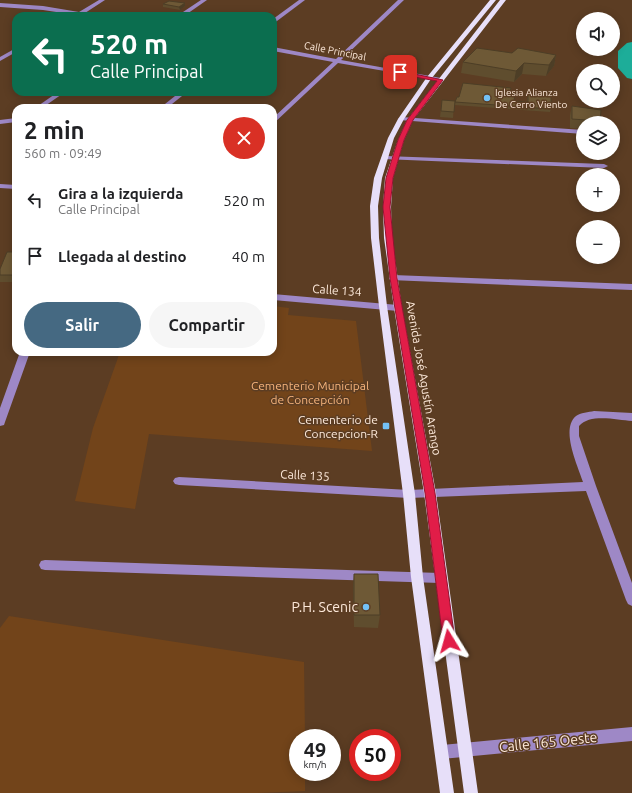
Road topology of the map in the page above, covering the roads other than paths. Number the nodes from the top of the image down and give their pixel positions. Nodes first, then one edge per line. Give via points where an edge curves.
1 (102, 0) edge
2 (204, 0) edge
3 (302, 0) edge
4 (401, 0) edge
5 (493, 0) edge
6 (503, 0) edge
7 (0, 5) edge
8 (61, 12) edge
9 (83, 12) edge
10 (186, 12) edge
11 (277, 19) edge
12 (277, 50) edge
13 (12, 52) edge
14 (0, 59) edge
15 (337, 60) junction
16 (429, 78) junction
17 (440, 80) junction
18 (56, 96) edge
19 (179, 96) edge
20 (44, 104) edge
21 (169, 104) edge
22 (277, 118) edge
23 (401, 119) junction
24 (410, 120) junction
25 (576, 132) edge
26 (385, 158) junction
27 (394, 159) junction
28 (604, 166) dead end
29 (0, 186) edge
30 (12, 187) edge
31 (393, 278) junction
32 (632, 287) edge
33 (277, 297) edge
34 (383, 306) junction
35 (398, 308) junction
36 (24, 356) edge
37 (1, 418) edge
38 (632, 418) edge
39 (179, 481) dead end
40 (590, 486) junction
41 (430, 493) junction
42 (408, 494) junction
43 (45, 565) dead end
44 (628, 576) edge
45 (417, 577) junction
46 (440, 578) junction
47 (632, 600) edge
48 (632, 734) edge
49 (464, 750) junction
50 (442, 752) junction
51 (447, 793) edge
52 (471, 793) edge

1 - 9 street
2 - 10 street
3 - 11 street
4 - 15 street
5 - 16 main road
6 - 17 main road, Avenida José Agustín Arango
7 - 8 street
12 - 15 street, Calle Principal
13 - 14 street
15 - 16 street, Calle Principal
15 - 22 street
16 - 17 street, Calle Principal
16 - 23 main road
17 - 24 main road, Avenida José Agustín Arango
18 - 20 street
19 - 21 street
23 - 24 street
23 - 26 main road via 391,138
24 - 25 street
24 - 27 main road, Avenida José Agustín Arango
26 - 27 street
26 - 34 main road via 378,178 374,206
27 - 28 street
27 - 31 main road, Avenida José Agustín Arango via 389,178 387,207
29 - 30 street
31 - 32 street
31 - 35 main road, Avenida José Agustín Arango
33 - 34 street, Calle 134
34 - 35 street, Calle 134
34 - 42 main road
35 - 41 main road, Avenida José Agustín Arango
36 - 37 street
38 - 40 street via 594,415 580,418 574,425 574,436
39 - 42 street, Calle 135
40 - 41 street, Calle 135
40 - 44 street
41 - 42 street, Calle 135
41 - 46 main road, Avenida José Agustín Arango
42 - 45 main road
43 - 45 street
44 - 47 street
45 - 46 street
45 - 50 main road
46 - 49 main road, Avenida José Agustín Arango
48 - 49 street, Calle 165 Oeste
49 - 50 street, Calle 165 Oeste
49 - 52 main road, Avenida José Agustín Arango
50 - 51 main road

